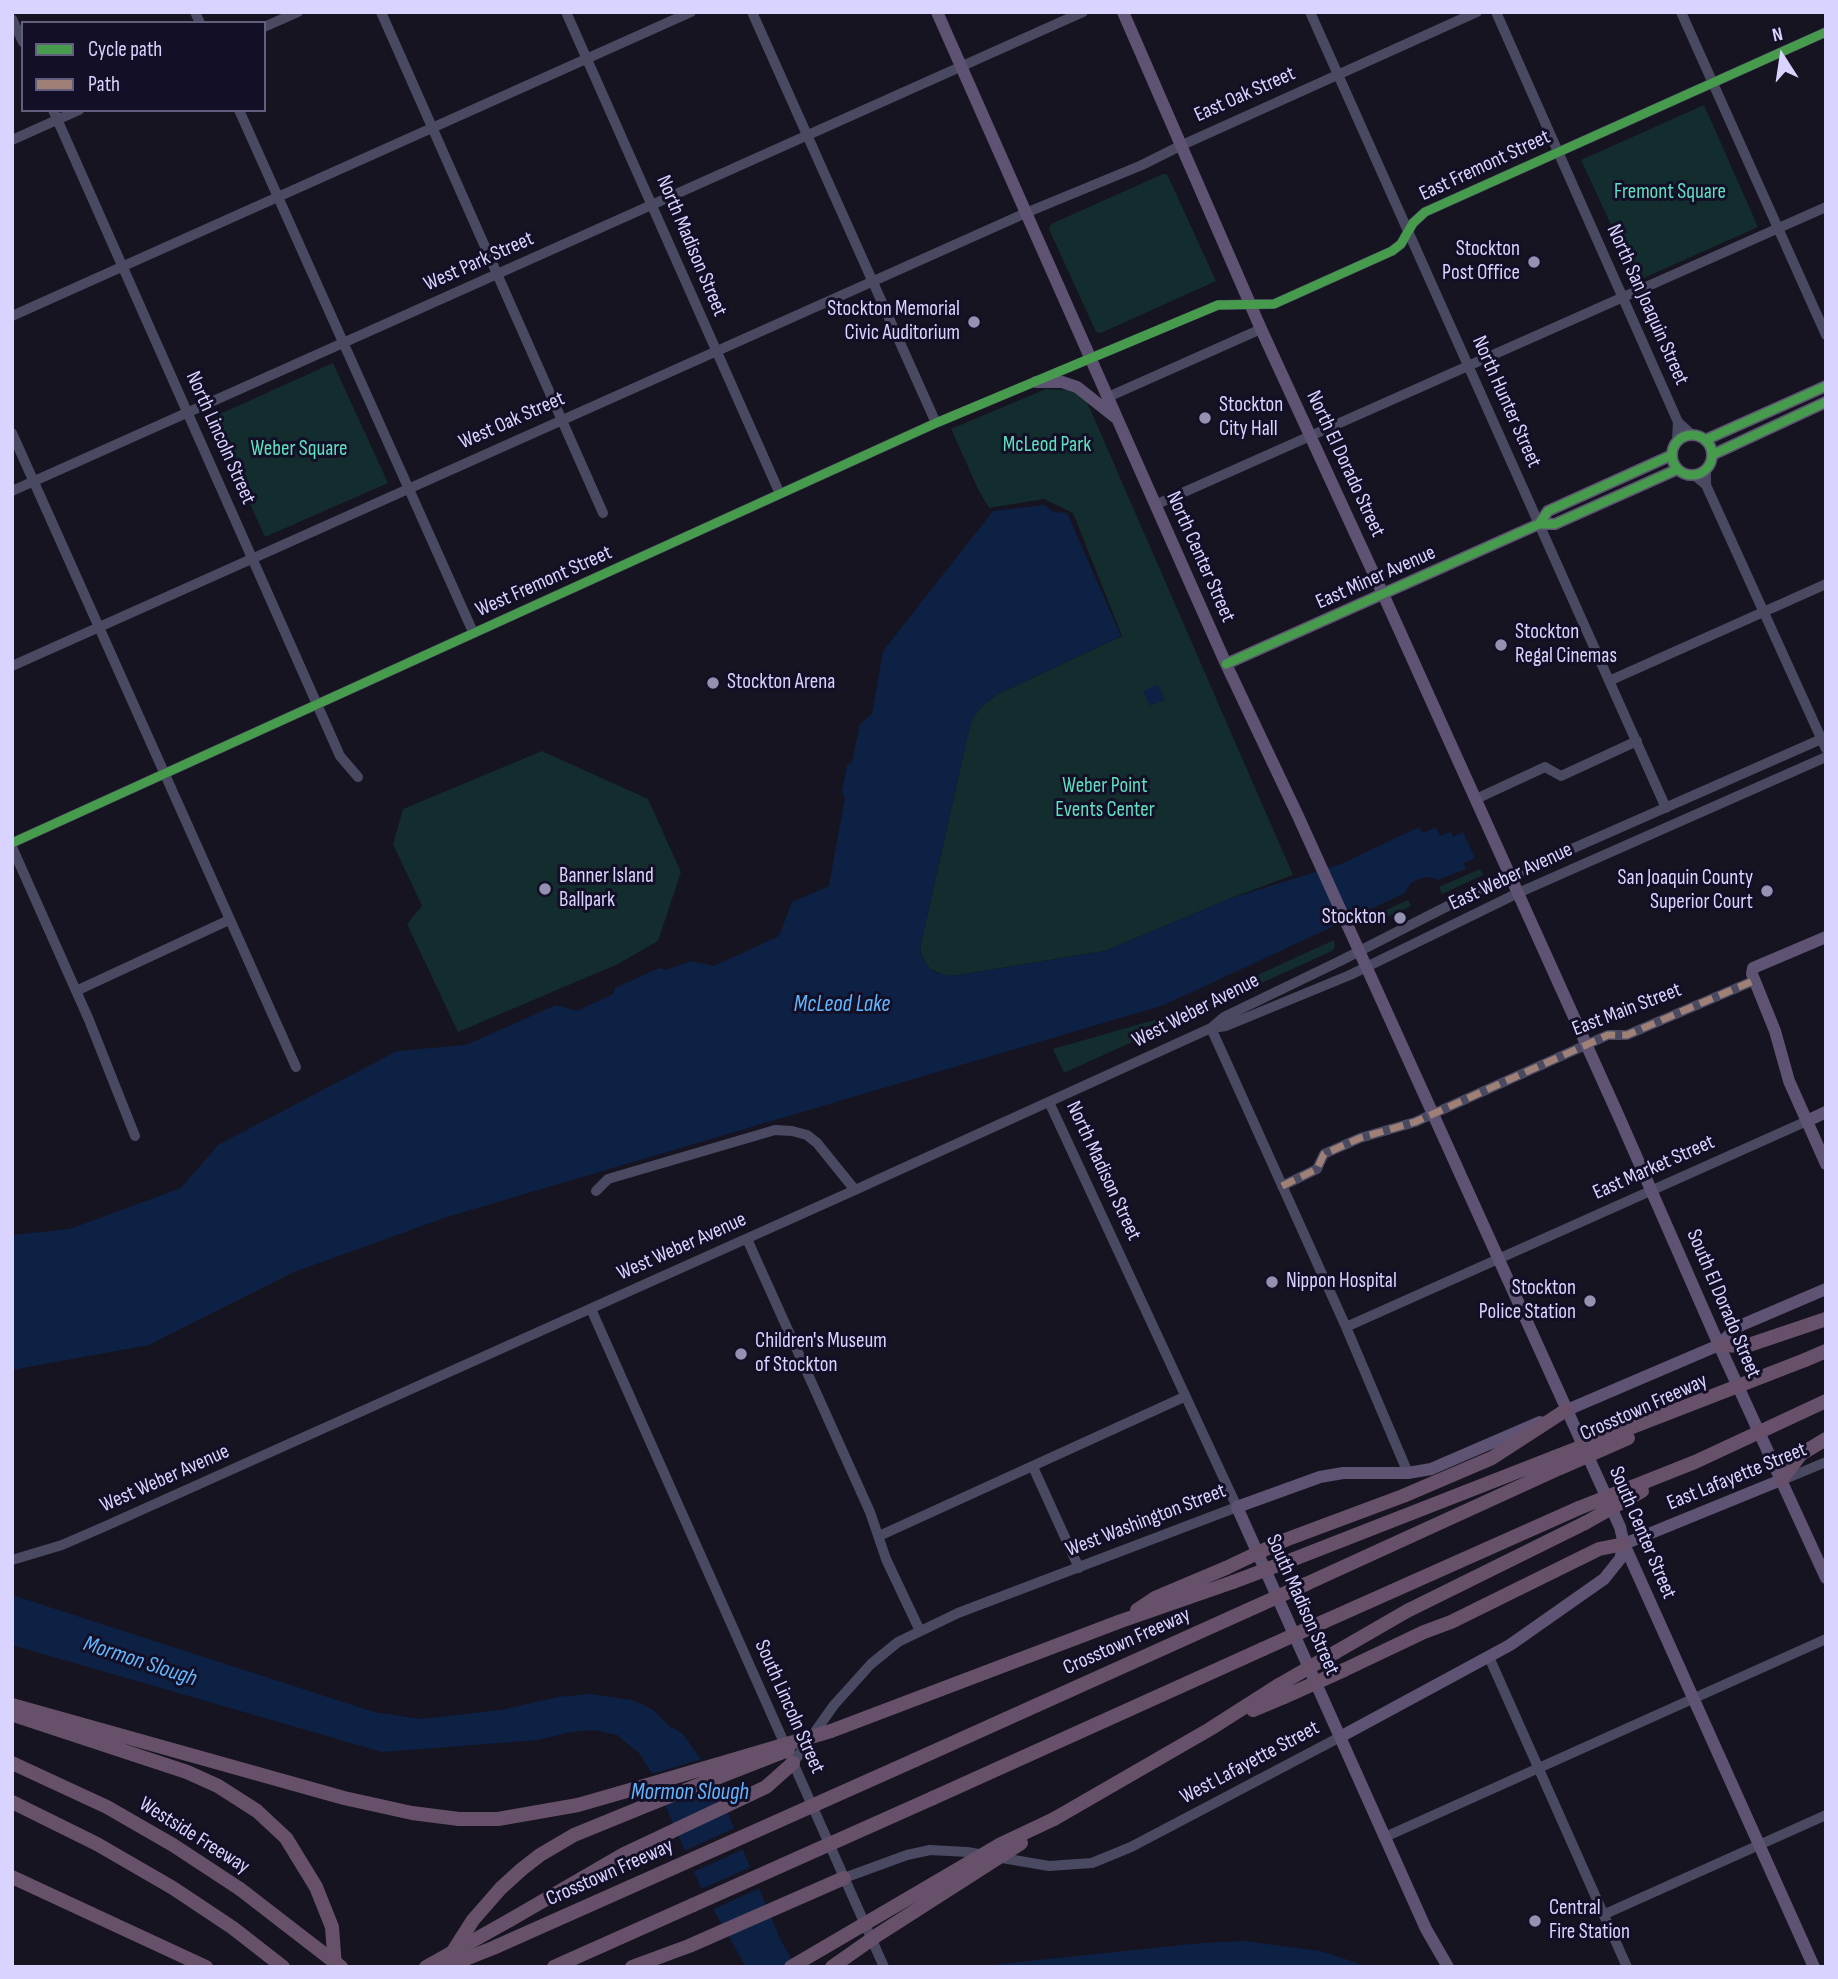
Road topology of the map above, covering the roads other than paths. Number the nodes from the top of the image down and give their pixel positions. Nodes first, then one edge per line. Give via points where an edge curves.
1 (298, 12) edge
2 (381, 12) edge
3 (566, 12) edge
4 (691, 12) edge
5 (752, 12) edge
6 (937, 12) edge
7 (1083, 12) edge
8 (1123, 12) edge
9 (1310, 12) edge
10 (1477, 12) edge
11 (1496, 12) edge
12 (1681, 12) edge
13 (12, 19) edge
14 (266, 26) edge
15 (1826, 32) edge
16 (21, 39) edge
17 (587, 59) junction
18 (961, 67) junction
19 (1338, 75) junction
20 (1713, 83) junction
21 (240, 112) edge
22 (55, 115) edge
23 (433, 128) junction
24 (808, 137) junction
25 (12, 140) edge
26 (1180, 146) junction
27 (1558, 152) junction
28 (278, 197) junction
29 (653, 206) junction
30 (1826, 207) edge
31 (1027, 212) junction
32 (1778, 228) junction
33 (1408, 231) junction
34 (123, 266) junction
35 (498, 275) junction
36 (873, 282) junction
37 (1623, 297) junction
38 (1250, 304) junction
39 (12, 316) edge
40 (1261, 329) junction
41 (1826, 335) edge
42 (344, 344) junction
43 (715, 351) junction
44 (1091, 359) junction
45 (1468, 366) junction
46 (1036, 382) junction
47 (1826, 386) edge
48 (1108, 397) junction
49 (1826, 402) edge
50 (189, 412) junction
51 (1118, 420) junction
52 (1761, 420) junction
53 (562, 421) junction
54 (1678, 422) junction
55 (936, 423) junction
56 (12, 433) edge
57 (1692, 435) junction
58 (1311, 436) junction
59 (1705, 440) junction
60 (1743, 441) junction
61 (1678, 442) junction
62 (1672, 455) junction
63 (1712, 455) junction
64 (1678, 469) junction
65 (1706, 469) junction
66 (1693, 474) junction
67 (34, 482) junction
68 (1706, 485) junction
69 (408, 488) junction
70 (12, 491) edge
71 (780, 494) junction
72 (1156, 505) junction
73 (603, 513) dead end
74 (1539, 524) junction
75 (253, 560) junction
76 (1826, 584) edge
77 (1383, 594) junction
78 (1765, 612) junction
79 (98, 627) junction
80 (473, 632) junction
81 (1226, 664) junction
82 (12, 666) edge
83 (1609, 681) junction
84 (317, 705) junction
85 (1637, 741) junction
86 (1824, 742) edge
87 (1826, 757) edge
88 (165, 774) junction
89 (358, 777) dead end
90 (1476, 799) junction
91 (1666, 808) junction
92 (12, 845) edge
93 (1511, 877) junction
94 (1518, 893) junction
95 (229, 920) junction
96 (1826, 937) edge
97 (1358, 950) junction
98 (1366, 967) junction
99 (1753, 981) junction
100 (76, 991) junction
101 (1211, 1028) junction
102 (1587, 1045) junction
103 (296, 1068) dead end
104 (1049, 1102) junction
105 (1826, 1112) edge
106 (1432, 1115) junction
107 (1807, 1121) junction
108 (135, 1136) dead end
109 (1826, 1164) edge
110 (1281, 1182) junction
111 (855, 1190) junction
112 (1652, 1190) junction
113 (596, 1191) dead end
114 (747, 1239) junction
115 (1121, 1258) joint
116 (1497, 1259) junction
117 (1826, 1289) edge
118 (591, 1309) junction
119 (1826, 1319) edge
120 (1346, 1326) junction
121 (1718, 1345) junction
122 (1826, 1351) edge
123 (1184, 1397) junction
124 (1826, 1401) edge
125 (1566, 1410) junction
126 (1826, 1439) edge
127 (1558, 1462) junction
128 (1695, 1462) junction
129 (1826, 1462) edge
130 (1033, 1466) junction
131 (1408, 1473) junction
132 (1781, 1480) junction
133 (1237, 1507) junction
134 (878, 1536) junction
135 (1624, 1544) junction
136 (12, 1560) edge
137 (1079, 1568) junction
138 (1826, 1578) edge
139 (1121, 1620) junction
140 (920, 1631) junction
141 (1826, 1639) edge
142 (1489, 1657) junction
143 (1281, 1691) junction
144 (1694, 1699) junction
145 (12, 1705) edge
146 (12, 1714) edge
147 (831, 1731) junction
148 (1340, 1737) junction
149 (12, 1763) edge
150 (793, 1763) junction
151 (1540, 1768) junction
152 (12, 1802) edge
153 (1060, 1815) junction
154 (1826, 1815) edge
155 (1385, 1837) junction
156 (1760, 1844) junction
157 (12, 1877) edge
158 (844, 1878) junction
159 (1605, 1914) junction
160 (882, 1964) edge
161 (206, 1967) edge
162 (283, 1967) edge
163 (335, 1967) edge
164 (341, 1967) edge
165 (426, 1967) edge
166 (444, 1967) edge
167 (554, 1967) edge
168 (632, 1967) edge
169 (791, 1967) edge
170 (832, 1967) edge
171 (1448, 1967) edge
172 (1627, 1967) edge
173 (1814, 1967) edge

1 - 14 street
2 - 23 street
3 - 17 street, North Madison Street
4 - 17 street
5 - 24 street
6 - 18 main road, North Center Street
7 - 18 street, West Park Street
8 - 26 main road, North El Dorado Street
9 - 19 street, North Hunter Street
10 - 19 street, East Oak Street
11 - 27 street, North San Joaquin Street
12 - 20 street
13 - 16 street
15 - 20 street, East Fremont Street
17 - 23 street
17 - 29 street, North Madison Street
18 - 24 street, West Park Street
18 - 31 main road, North Center Street
19 - 26 street, East Oak Street
19 - 33 street, North Hunter Street
20 - 27 street, East Fremont Street
20 - 32 street
21 - 28 street
22 - 25 street
22 - 34 street, North Lincoln Street
23 - 28 street
23 - 35 street
24 - 29 street, West Park Street
24 - 36 street
26 - 31 street, East Oak Street
26 - 38 main road, North El Dorado Street
27 - 33 street, East Fremont Street via 1425,212
27 - 37 street, North San Joaquin Street
28 - 34 street
28 - 42 street
29 - 35 street, West Park Street
29 - 43 street, North Madison Street
30 - 32 street
31 - 36 street, West Oak Street
31 - 44 main road, North Center Street
32 - 37 street
32 - 41 street
33 - 38 street, East Fremont Street via 1392,251 1274,304
33 - 45 street, North Hunter Street
34 - 39 street
34 - 50 street, North Lincoln Street
35 - 42 street, West Park Street
35 - 53 street
36 - 43 street, West Oak Street
36 - 55 street
37 - 45 street
37 - 54 street, North San Joaquin Street
38 - 40 main road, North El Dorado Street
38 - 44 street, East Fremont Street via 1218,305
40 - 48 street
40 - 58 main road, North El Dorado Street
42 - 50 street, West Park Street
42 - 69 street
43 - 53 street, West Oak Street
43 - 71 street, North Madison Street
44 - 46 street, West Fremont Street
44 - 48 main road, North Center Street
45 - 58 street
45 - 74 street, North Hunter Street
46 - 51 main road via 1077,387
46 - 55 street, West Fremont Street
47 - 52 main road via 1778,407
48 - 51 main road, North Center Street
49 - 60 main road
50 - 67 street, West Park Street
50 - 75 street, North Lincoln Street
51 - 72 main road, North Center Street
52 - 59 main road
52 - 60 main road
53 - 69 street, West Oak Street
53 - 73 street
54 - 57 street, North San Joaquin Street
54 - 61 street, North San Joaquin Street
55 - 71 street, West Fremont Street
56 - 67 street
57 - 59 main road
57 - 61 main road
58 - 72 street
58 - 77 main road, North El Dorado Street
59 - 63 main road
60 - 63 main road
61 - 62 main road
62 - 64 main road
62 - 74 main road, East Miner Avenue via 1548,511
63 - 65 main road
64 - 66 main road
64 - 74 main road, East Miner Avenue via 1555,524
65 - 66 main road
65 - 68 street
66 - 68 street
67 - 70 street, West Park Street
67 - 79 street
68 - 78 street
69 - 75 street, West Oak Street
69 - 80 street
71 - 80 street, West Fremont Street
72 - 81 main road, North Center Street
74 - 77 main road, East Miner Avenue
74 - 83 street, North Hunter Street
75 - 79 street, West Oak Street
75 - 84 street, North Lincoln Street
76 - 78 street
77 - 81 main road, East Miner Avenue
77 - 90 main road, North El Dorado Street
78 - 83 street
78 - 86 street
79 - 82 street, West Oak Street
79 - 88 street
80 - 84 street, West Fremont Street
81 - 97 main road, North Center Street
83 - 85 street, North Hunter Street
84 - 88 street, West Fremont Street
84 - 89 street, North Lincoln Street via 340,756
85 - 90 street via 1561,776 1545,766
85 - 91 street, North Hunter Street
86 - 91 street, East Weber Avenue
87 - 94 street, East Weber Avenue
88 - 92 street, West Fremont Street
88 - 95 street
90 - 93 main road, North El Dorado Street
91 - 93 street, East Weber Avenue
92 - 100 street
93 - 94 main road, North El Dorado Street
93 - 97 street, East Weber Avenue
94 - 98 street, East Weber Avenue
94 - 102 main road, North El Dorado Street
95 - 100 street
95 - 103 street
96 - 99 main road, East Main Street via 1753,968
97 - 98 main road, North Center Street
97 - 101 street, West Weber Avenue via 1224,1017
98 - 101 street, East Weber Avenue via 1226,1026
98 - 106 main road, North Center Street
99 - 102 street, East Main Street via 1633,1032 1608,1035
99 - 107 main road
100 - 108 street
101 - 104 street, West Weber Avenue
101 - 110 street
102 - 106 street, East Main Street
102 - 112 main road, South El Dorado Street
104 - 111 street, West Weber Avenue
104 - 115 street, North Madison Street
105 - 107 main road, East Market Street
106 - 110 street, East Main Street via 1341,1146 1322,1157 1317,1170
106 - 116 main road, South Center Street
107 - 109 main road
107 - 112 street, East Market Street
110 - 120 street
111 - 113 street via 807,1135 775,1130 608,1180
111 - 114 street, West Weber Avenue
112 - 116 street, East Market Street
112 - 121 main road, South El Dorado Street
114 - 118 street, West Weber Avenue
114 - 134 street
115 - 123 street, South Madison Street
116 - 120 street, East Market Street
116 - 125 main road, South Center Street
117 - 121 main road, West Washington Street via 1737,1326
118 - 136 street, West Weber Avenue via 62,1545
118 - 150 street, South Lincoln Street
119 - 121 highway via 1746,1346
120 - 131 street
121 - 125 main road, West Washington Street
121 - 132 main road, South El Dorado Street
122 - 127 highway, bridge
123 - 130 street
123 - 133 street, South Madison Street
124 - 128 highway, bridge
125 - 131 main road, West Washington Street via 1431,1469
125 - 135 main road, South Center Street
125 - 139 highway, bridge via 1492,1458 1285,1540 1155,1598
126 - 132 highway via 1801,1454
127 - 139 highway, bridge
127 - 166 highway, Crosstown Freeway, bridge via 1306,1584
128 - 143 highway, bridge via 1585,1523 1406,1611
128 - 167 highway, bridge via 1578,1508
129 - 132 street, East Lafayette Street
130 - 134 street
130 - 137 street
131 - 133 main road, West Washington Street via 1320,1477
132 - 135 main road, East Lafayette Street
132 - 138 main road, South El Dorado Street
133 - 137 street, West Washington Street
133 - 148 main road, South Madison Street
134 - 140 street
135 - 142 main road, West Lafayette Street via 1620,1559 1604,1579
135 - 143 highway, bridge via 1599,1549 1344,1670
135 - 144 main road, South Center Street
137 - 140 street, West Washington Street
139 - 147 highway
140 - 150 street, West Washington Street via 872,1664 834,1705
141 - 144 street
142 - 148 main road, West Lafayette Street
142 - 151 street
143 - 153 highway
144 - 151 street
144 - 156 main road, South Center Street
145 - 147 highway, bridge via 344,1798 458,1819 498,1819 578,1805
146 - 163 highway via 187,1772 257,1811 286,1838 316,1886 332,1927
147 - 166 highway, bridge via 574,1835 540,1855 479,1912
148 - 155 main road, South Madison Street
148 - 158 street, West Lafayette Street via 1092,1863 1049,1866 930,1850
149 - 164 highway, Westside Freeway, bridge via 107,1807 173,1845 240,1889
150 - 158 street, South Lincoln Street
150 - 165 highway, bridge via 766,1787 624,1854
151 - 155 street
151 - 159 street
152 - 162 highway via 132,1864 233,1928
153 - 169 highway, bridge via 1001,1844
153 - 170 highway, bridge
154 - 156 street
155 - 171 main road, South Madison Street
156 - 159 street
156 - 173 main road, South Center Street
157 - 161 highway
158 - 160 street, South Lincoln Street
158 - 168 highway
159 - 172 street

